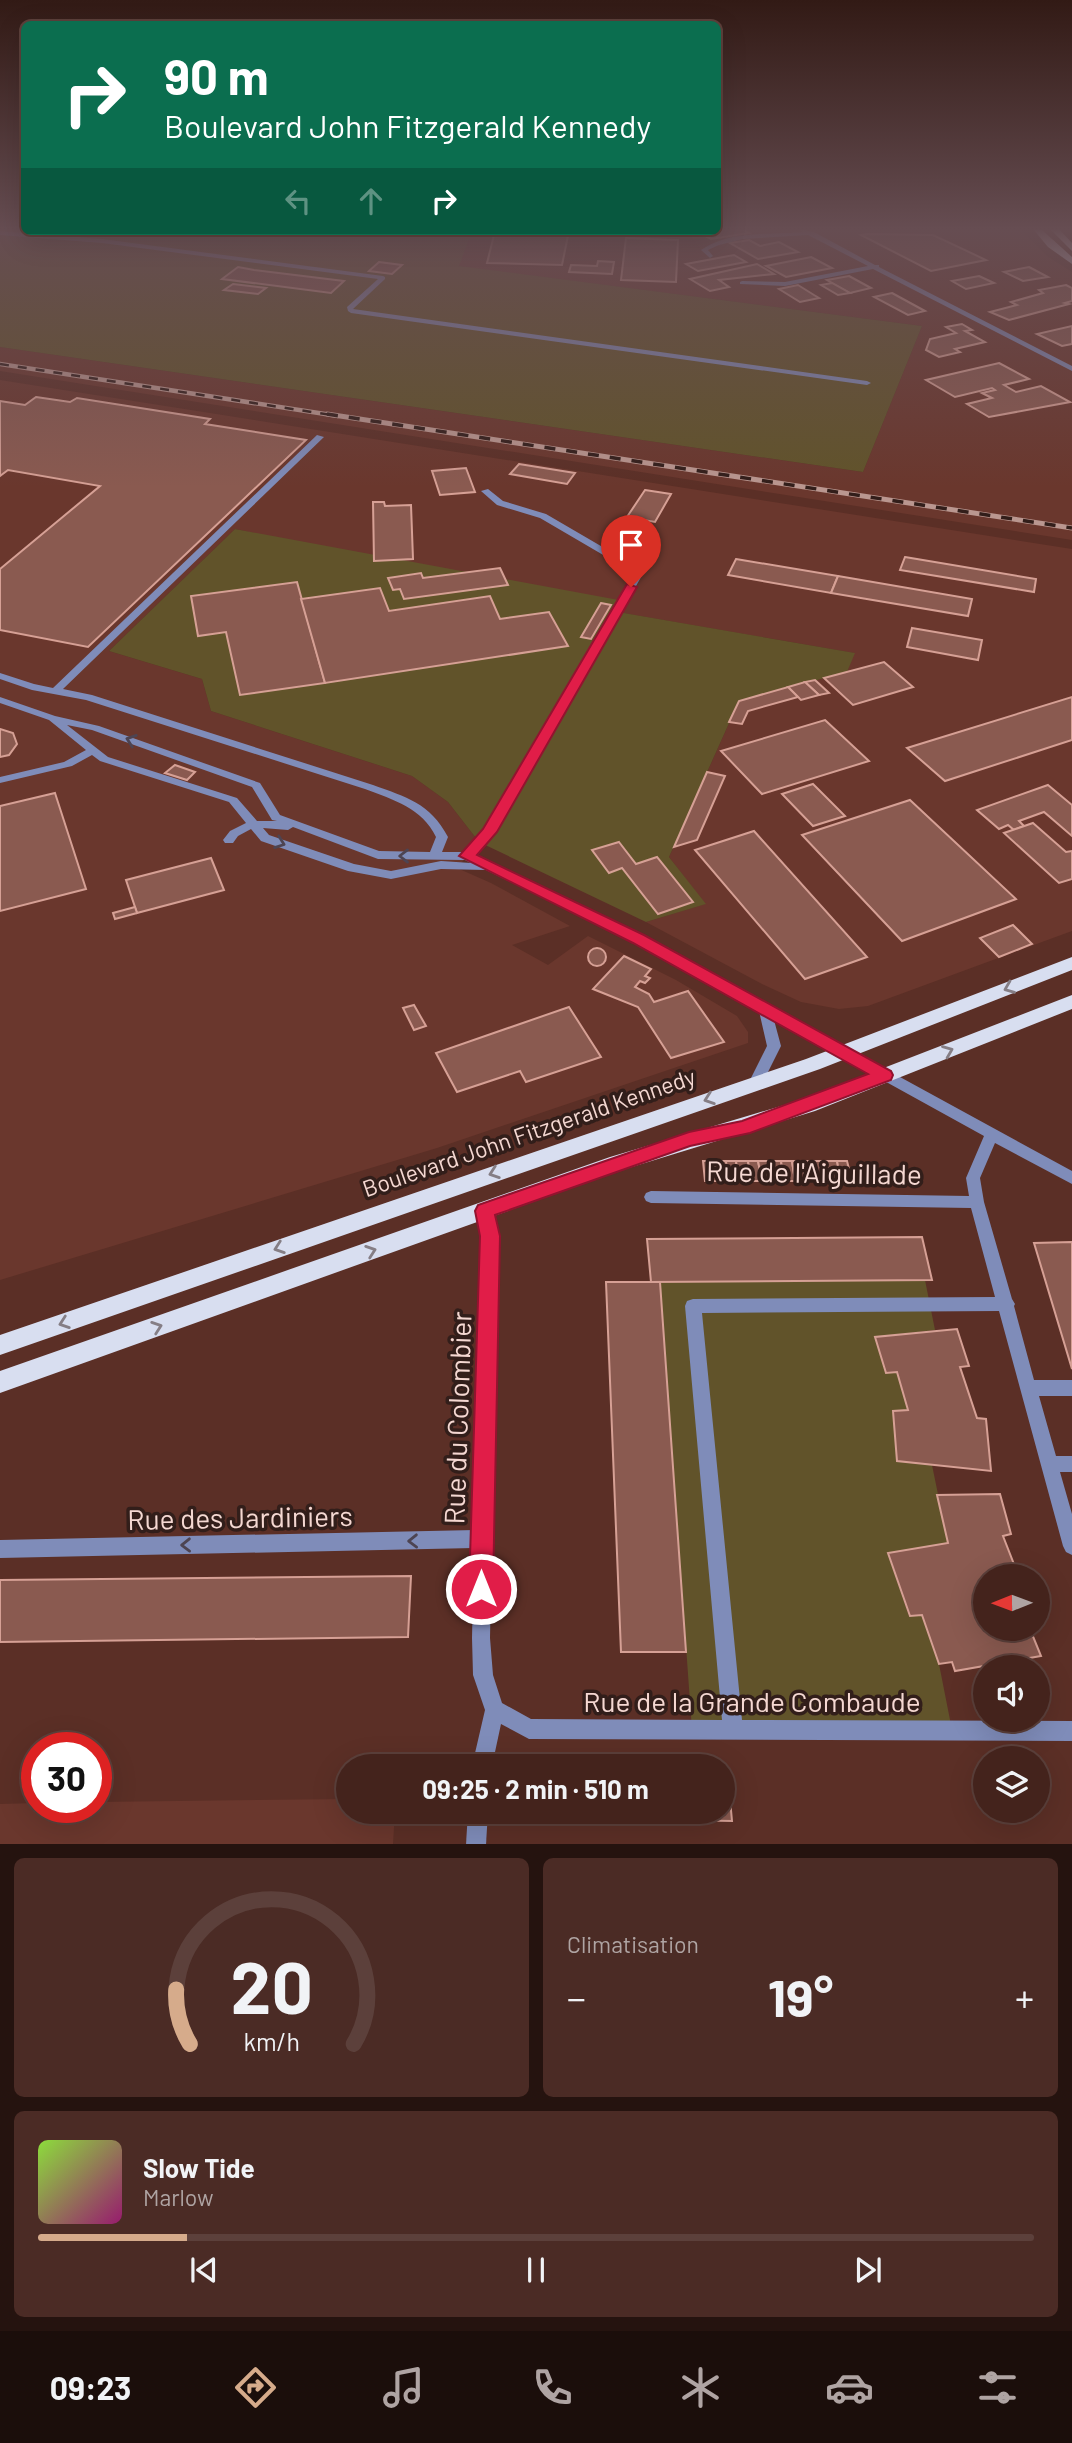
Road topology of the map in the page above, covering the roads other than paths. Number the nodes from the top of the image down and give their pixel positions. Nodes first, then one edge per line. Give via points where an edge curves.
1 (380, 315) edge
2 (970, 315) edge
3 (1072, 369) edge
4 (867, 383) dead end
5 (320, 437) dead end
6 (485, 491) dead end
7 (0, 676) edge
8 (55, 691) junction
9 (0, 700) edge
10 (52, 718) junction
11 (92, 751) junction
12 (0, 780) edge
13 (253, 826) junction
14 (306, 828) junction
15 (229, 840) dead end
16 (435, 854) junction
17 (467, 856) junction
18 (493, 869) junction
19 (1072, 963) edge
20 (1072, 1002) edge
21 (764, 1007) junction
22 (842, 1052) junction
23 (885, 1075) junction
24 (756, 1082) junction
25 (992, 1135) junction
26 (1072, 1178) edge
27 (651, 1197) dead end
28 (977, 1202) junction
29 (485, 1211) junction
30 (1007, 1304) junction
31 (0, 1345) edge
32 (0, 1382) edge
33 (1030, 1388) junction
34 (1072, 1388) edge
35 (1049, 1464) junction
36 (1072, 1464) edge
37 (481, 1539) junction
38 (1072, 1546) edge
39 (0, 1549) edge
40 (495, 1710) junction
41 (733, 1730) junction
42 (1072, 1731) edge
43 (485, 1754) edge
44 (477, 1824) edge
45 (476, 1844) edge

1 - 4 street
2 - 3 street
5 - 8 street
6 - 17 lane via 500,503 543,516 639,572 489,832
7 - 8 street
8 - 16 street via 164,720 408,802 432,816 437,825 442,837
9 - 10 street
10 - 11 street
14 -> 10 street via 276,817 256,785 95,728
11 - 12 lane via 68,764
11 - 13 street via 104,759 233,800
13 - 14 street
13 - 15 street via 234,831
13 -> 18 street via 265,838 372,874 441,865
16 -> 14 street via 378,855
16 - 17 street
17 - 18 street
18 - 21 street
19 -> 22 main road, Boulevard John Fitzgerald Kennedy
23 -> 20 main road
21 - 22 street
21 - 24 street via 774,1046
22 - 23 street
22 - 24 main road, Boulevard John Fitzgerald Kennedy
23 - 25 street
23 - 29 main road via 744,1128 689,1139
24 -> 31 main road, Boulevard John Fitzgerald Kennedy
25 - 26 street
25 - 28 street via 973,1178
27 - 28 street, Rue de l'Aiguillade
28 - 30 street
32 -> 29 main road
29 - 37 street, Rue du Colombier via 490,1236
30 - 33 street
30 - 41 street via 693,1306
33 - 34 street
33 - 35 street
35 - 36 street
35 - 38 street
37 -> 39 street, Rue des Jardiniers
37 - 40 street, Rue du Colombier via 484,1675
40 - 41 street, Rue de la Grande Combaude via 529,1729
40 - 43 street
41 - 42 street, Rue de la Grande Combaude
44 - 45 street

